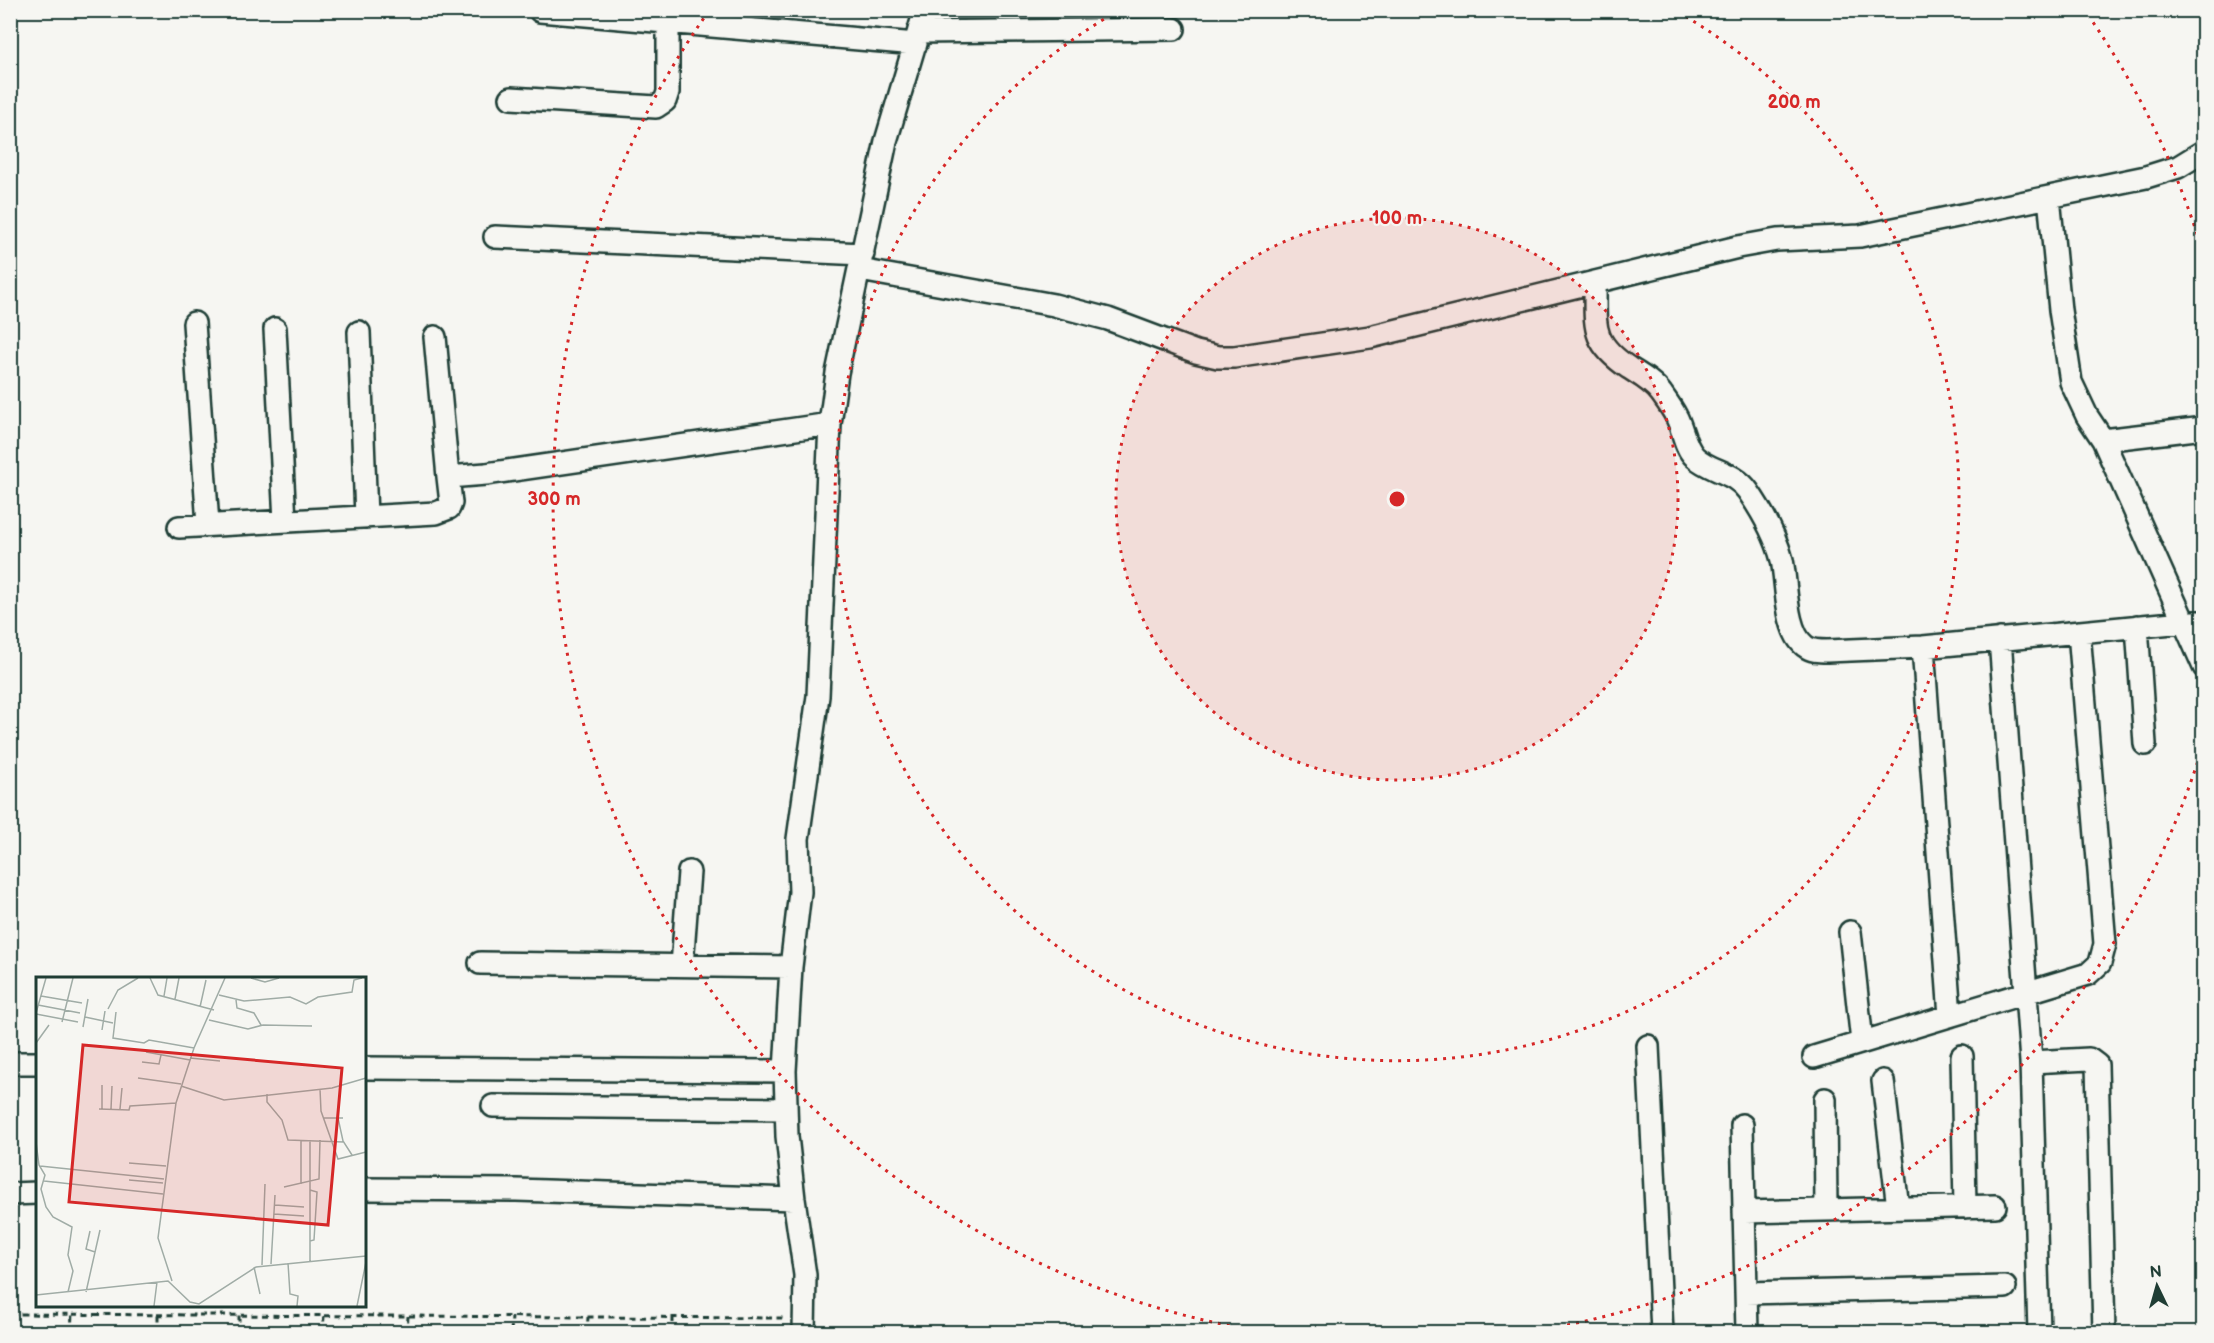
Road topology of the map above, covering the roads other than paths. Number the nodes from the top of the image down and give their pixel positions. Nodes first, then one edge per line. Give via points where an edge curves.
1 (925, 10) edge
2 (540, 11) edge
3 (668, 22) junction
4 (1174, 29) dead end
5 (918, 38) junction
6 (511, 98) dead end
7 (2204, 151) edge
8 (2049, 197) junction
9 (495, 237) dead end
10 (861, 262) junction
11 (1595, 282) junction
12 (194, 322) dead end
13 (275, 329) dead end
14 (359, 333) dead end
15 (435, 337) dead end
16 (830, 424) junction
17 (2204, 428) edge
18 (2103, 440) junction
19 (448, 477) junction
20 (366, 516) junction
21 (285, 521) junction
22 (208, 525) junction
23 (179, 527) dead end
24 (2193, 622) edge
25 (2138, 626) junction
26 (2079, 632) junction
27 (2000, 639) junction
28 (1923, 647) junction
29 (2204, 667) edge
30 (2145, 744) dead end
31 (689, 872) dead end
32 (1850, 932) dead end
33 (480, 963) dead end
34 (682, 966) junction
35 (791, 967) junction
36 (2025, 993) junction
37 (1950, 1016) junction
38 (1862, 1042) junction
39 (1648, 1046) dead end
40 (1962, 1056) dead end
41 (1814, 1057) dead end
42 (2031, 1062) junction
43 (10, 1063) edge
44 (36, 1063) edge
45 (366, 1068) edge
46 (785, 1071) junction
47 (1883, 1081) dead end
48 (1825, 1100) dead end
49 (494, 1106) dead end
50 (785, 1109) junction
51 (1742, 1125) dead end
52 (366, 1189) edge
53 (36, 1193) edge
54 (10, 1194) edge
55 (794, 1199) junction
56 (1995, 1206) dead end
57 (1965, 1207) junction
58 (1898, 1208) junction
59 (1826, 1210) junction
60 (1744, 1212) junction
61 (2005, 1287) dead end
62 (1746, 1293) junction
63 (805, 1325) edge
64 (1662, 1332) edge
65 (1747, 1332) edge
66 (2039, 1332) edge
67 (2104, 1332) edge

1 - 5 street
2 - 3 street
3 - 5 street
3 - 6 street via 668,92 665,101 656,107
4 - 5 street
5 - 10 street via 886,141
7 - 8 street via 2158,174
8 - 11 street via 1860,236 1777,240 1738,247
8 - 18 street via 2070,382
9 - 10 street
10 - 11 street via 1054,304 1218,357 1370,337
10 - 16 street
11 - 28 street via 1596,328 1602,346 1660,392 1676,416 1692,455 1739,480 1754,500 1779,552 1797,639 1812,650 1827,651
12 - 22 street
13 - 21 street
14 - 20 street
15 - 19 street
16 - 19 street
16 - 35 street via 818,696 799,831 800,892
17 - 18 street
18 - 24 street
19 - 20 street via 451,503 444,511
20 - 21 street
21 - 22 street
22 - 23 street
24 - 25 street
24 - 29 street
25 - 26 street
25 - 30 street
26 - 27 street
26 - 36 street via 2103,956 2088,974
27 - 28 street
27 - 36 street
28 - 37 street
31 - 34 street
32 - 38 street
33 - 34 street
34 - 35 street
35 - 46 street
36 - 37 street
36 - 42 street
37 - 38 street
38 - 41 street
39 - 64 street
40 - 57 street
42 - 66 street
42 - 67 street via 2089,1059 2097,1065
43 - 44 street
45 - 46 street
46 - 50 street
47 - 58 street
48 - 59 street
49 - 50 street
50 - 55 street
51 - 60 street
52 - 55 street
53 - 54 street
55 - 63 street via 805,1275
56 - 57 street
57 - 58 street
58 - 59 street
59 - 60 street
60 - 62 street
61 - 62 street
62 - 65 street

